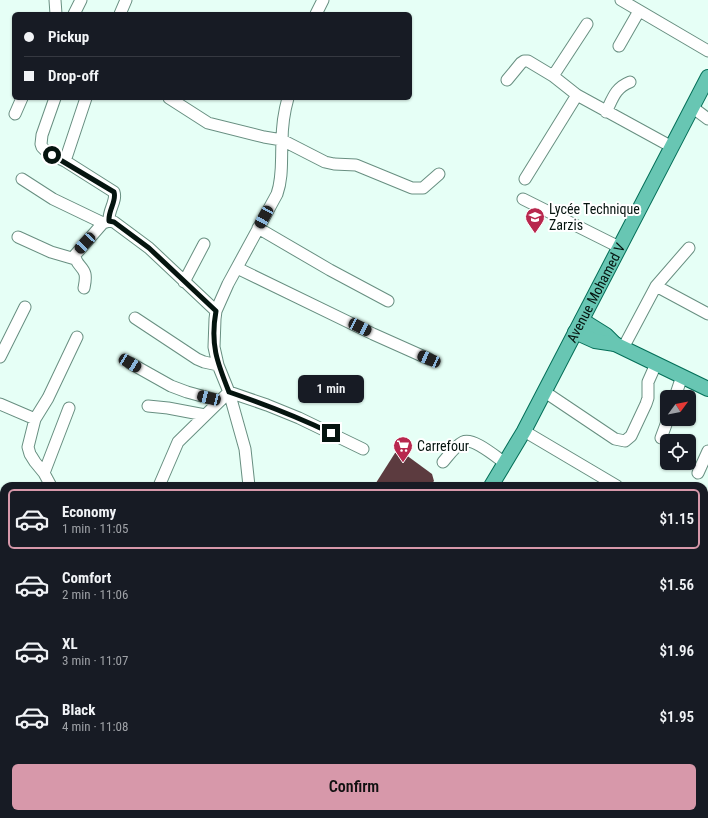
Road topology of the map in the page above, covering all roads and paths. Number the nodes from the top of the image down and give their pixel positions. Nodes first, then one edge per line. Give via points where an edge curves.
1 (56, 0) edge
2 (81, 0) edge
3 (126, 0) edge
4 (323, 0) edge
5 (621, 0) edge
6 (639, 11) junction
7 (56, 12) edge
8 (75, 12) edge
9 (121, 12) edge
10 (317, 12) edge
11 (587, 24) dead end
12 (619, 46) dead end
13 (708, 51) edge
14 (553, 76) junction
15 (708, 77) edge
16 (507, 80) dead end
17 (630, 82) dead end
18 (704, 95) edge
19 (577, 96) junction
20 (21, 100) edge
21 (54, 100) edge
22 (85, 100) edge
23 (172, 100) edge
24 (287, 100) edge
25 (692, 107) junction
26 (606, 112) junction
27 (15, 114) dead end
28 (708, 119) edge
29 (282, 140) junction
30 (672, 147) junction
31 (65, 161) junction
32 (439, 174) dead end
33 (525, 178) dead end
34 (22, 179) dead end
35 (523, 199) dead end
36 (106, 222) junction
37 (258, 228) junction
38 (18, 237) dead end
39 (204, 244) dead end
40 (619, 248) junction
41 (689, 248) dead end
42 (75, 259) junction
43 (237, 268) junction
44 (184, 282) junction
45 (656, 286) junction
46 (84, 288) dead end
47 (388, 301) dead end
48 (25, 307) dead end
49 (216, 311) junction
50 (708, 314) edge
51 (135, 318) dead end
52 (578, 326) junction
53 (77, 337) dead end
54 (619, 346) junction
55 (0, 357) edge
56 (429, 359) dead end
57 (130, 363) dead end
58 (656, 364) junction
59 (218, 365) junction
60 (682, 376) junction
61 (708, 389) edge
62 (677, 390) edge
63 (229, 392) junction
64 (545, 392) junction
65 (220, 400) junction
66 (0, 404) edge
67 (148, 406) dead end
68 (69, 408) dead end
69 (205, 415) junction
70 (35, 419) junction
71 (524, 431) junction
72 (363, 449) dead end
73 (708, 451) edge
74 (443, 462) dead end
75 (505, 463) junction
76 (698, 472) dead end
77 (44, 473) junction
78 (49, 482) edge
79 (161, 482) edge
80 (249, 482) edge
81 (494, 482) edge
82 (610, 482) edge

1 - 7 street
2 - 8 street
3 - 9 street
4 - 10 street
5 - 6 street
6 - 12 street
6 - 13 street
11 - 14 street
14 - 16 street via 532,62 524,61
14 - 19 street
15 - 18 main road, Avenue Mohamed V
17 - 26 street via 617,90
18 - 25 main road, Avenue Mohamed V
19 - 26 street
19 - 33 street
20 - 27 street
21 - 31 street via 41,144 48,153
22 - 31 street
23 - 29 street via 208,123
24 - 29 street
25 - 28 street
25 - 30 main road, Avenue Mohamed V
26 - 30 street
29 - 32 street via 325,162 356,165 412,188 423,188
29 - 37 street via 280,186
30 - 40 main road, Avenue Mohamed V
31 - 36 street via 114,192 115,198
34 - 36 street via 53,199
35 - 40 street
36 - 42 street via 76,252
36 - 44 street via 114,222 149,248
37 - 43 street
37 - 47 street
38 - 42 street via 51,252
39 - 44 street
40 - 52 main road, Avenue Mohamed V
41 - 45 street
42 - 46 street via 85,274
43 - 49 street
43 - 56 street
44 - 49 street
45 - 50 street
45 - 54 street
48 - 55 street
49 - 59 street via 214,347
51 - 59 street via 197,359
52 - 54 main road via 595,340
52 - 64 main road, Avenue Mohamed V
53 - 70 street
54 - 58 main road
57 - 65 street via 171,386
58 - 60 main road
58 - 64 street via 648,382 646,404 631,436 625,441 615,439
59 - 63 street
60 - 61 main road
60 - 62 street
63 - 65 street
63 - 72 street via 299,418
63 - 80 street via 245,448
64 - 71 main road, Avenue Mohamed V
65 - 69 street
66 - 70 street
67 - 69 street
68 - 77 street
69 - 79 street via 178,442
70 - 77 street via 28,447
71 - 75 main road, Avenue Mohamed V
71 - 82 street
73 - 76 street
74 - 75 street via 455,448 464,441 471,440
75 - 81 main road, Avenue Mohamed V
77 - 78 street

